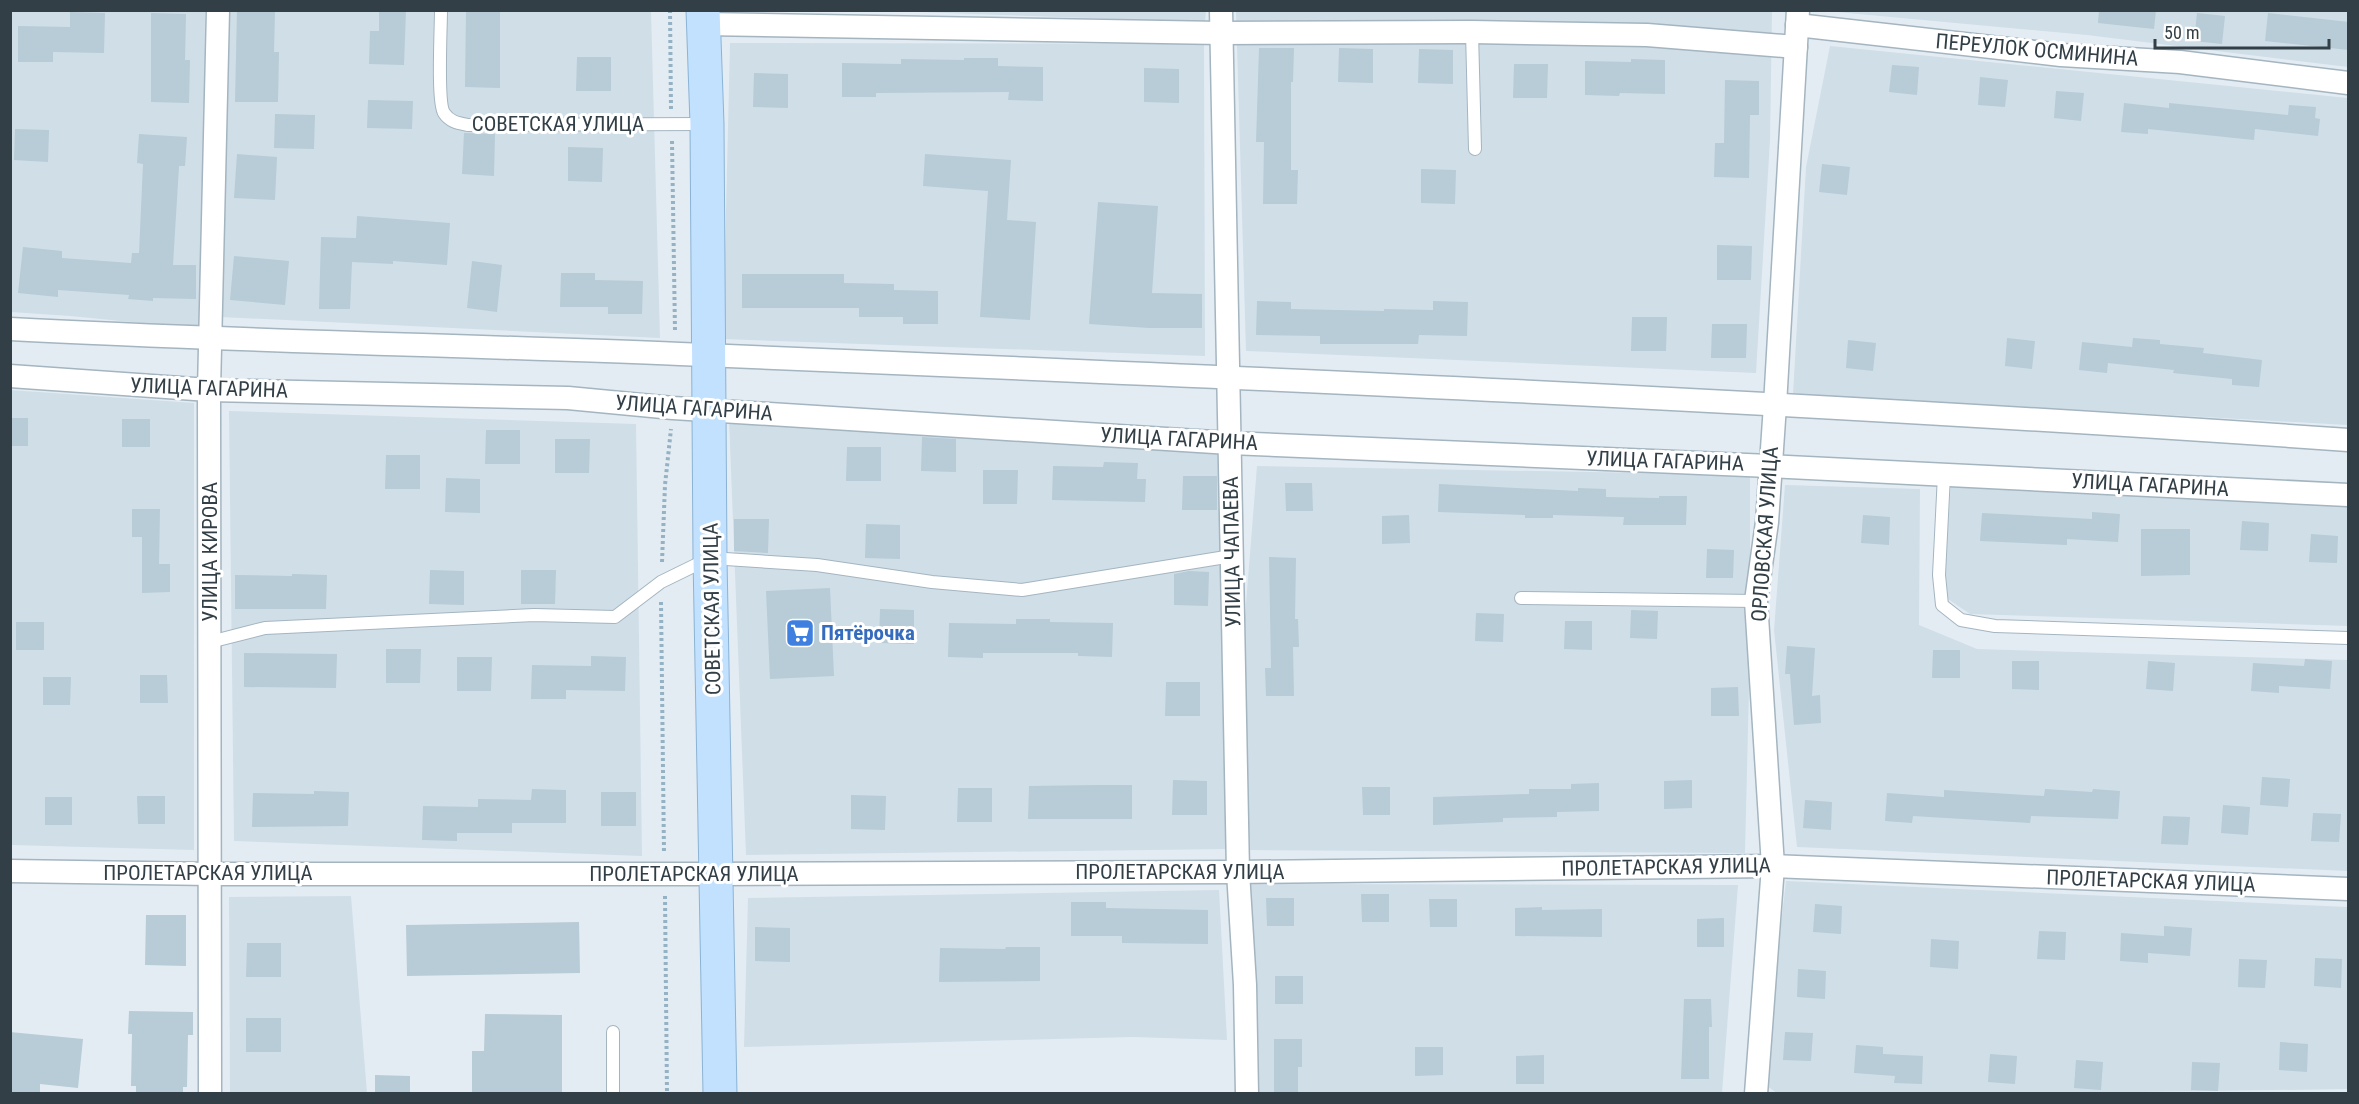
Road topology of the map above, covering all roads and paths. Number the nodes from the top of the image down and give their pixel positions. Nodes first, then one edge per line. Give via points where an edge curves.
1 (218, 10) edge
2 (441, 10) edge
3 (669, 10) edge
4 (703, 17) edge
5 (1221, 22) edge
6 (1797, 27) edge
7 (1472, 32) junction
8 (2349, 83) edge
9 (671, 124) junction
10 (707, 124) junction
11 (1475, 149) dead end
12 (10, 329) edge
13 (210, 339) junction
14 (675, 354) junction
15 (708, 356) junction
16 (10, 376) edge
17 (1228, 378) junction
18 (209, 390) junction
19 (1775, 405) junction
20 (674, 408) junction
21 (709, 410) junction
22 (2349, 441) edge
23 (1230, 443) junction
24 (1770, 466) junction
25 (1944, 475) junction
26 (2349, 495) edge
27 (1232, 556) junction
28 (710, 558) junction
29 (661, 582) junction
30 (1521, 598) dead end
31 (1756, 601) junction
32 (2349, 638) edge
33 (210, 642) junction
34 (1773, 866) junction
35 (10, 871) edge
36 (1238, 872) junction
37 (211, 874) junction
38 (664, 874) junction
39 (716, 874) junction
40 (2349, 889) edge
41 (613, 1032) dead end
42 (210, 1094) edge
43 (613, 1094) edge
44 (667, 1094) edge
45 (720, 1094) edge
46 (1247, 1094) edge
47 (1756, 1094) edge

1 - 13 street, УЛИЦА КИРОВА
2 - 9 lane, СОВЕТСКАЯ УЛИЦА via 441,96 443,111 452,122
3 - 9 path
4 - 5 street, ПЕРЕУЛОК ОСМИНИНА
4 - 10 street, СОВЕТСКАЯ УЛИЦА
5 - 7 street, ПЕРЕУЛОК ОСМИНИНА
5 - 17 street, УЛИЦА ЧАПАЕВА
6 - 7 street, ПЕРЕУЛОК ОСМИНИНА via 1647,35
6 - 8 street, ПЕРЕУЛОК ОСМИНИНА via 2061,55 2180,62
6 - 19 street, ОРЛОВСКАЯ УЛИЦА
7 - 11 lane
9 - 10 lane, СОВЕТСКАЯ УЛИЦА
9 - 14 path
10 - 15 street, СОВЕТСКАЯ УЛИЦА
12 - 13 street
13 - 14 street
13 - 18 street, УЛИЦА КИРОВА
14 - 15 street
15 - 17 street
15 - 21 street, СОВЕТСКАЯ УЛИЦА
16 - 18 street, УЛИЦА ГАГАРИНА
17 - 19 street
17 - 23 street, УЛИЦА ЧАПАЕВА
18 - 20 street, УЛИЦА ГАГАРИНА via 568,398
18 - 33 street, УЛИЦА КИРОВА
19 - 22 street
19 - 24 street, ОРЛОВСКАЯ УЛИЦА
20 - 21 street, УЛИЦА ГАГАРИНА
20 - 29 path via 665,485
21 - 23 street, УЛИЦА ГАГАРИНА
21 - 28 street, СОВЕТСКАЯ УЛИЦА
23 - 24 street, УЛИЦА ГАГАРИНА
23 - 27 street, УЛИЦА ЧАПАЕВА
24 - 25 street, УЛИЦА ГАГАРИНА
24 - 31 street, ОРЛОВСКАЯ УЛИЦА
25 - 26 street, УЛИЦА ГАГАРИНА
25 - 32 lane via 1939,575 1942,605 1961,620 1995,626
27 - 28 lane via 1022,590 932,582 818,565
27 - 36 street, УЛИЦА ЧАПАЕВА
28 - 29 lane
28 - 39 street, СОВЕТСКАЯ УЛИЦА
29 - 33 lane via 615,616 534,615 265,628
29 - 38 path
30 - 31 lane
31 - 34 street, ОРЛОВСКАЯ УЛИЦА
33 - 37 street, УЛИЦА КИРОВА
34 - 36 street, ПРОЛЕТАРСКАЯ УЛИЦА
34 - 40 street, ПРОЛЕТАРСКАЯ УЛИЦА
34 - 47 street, ОРЛОВСКАЯ УЛИЦА
35 - 37 street, ПРОЛЕТАРСКАЯ УЛИЦА
36 - 39 street, ПРОЛЕТАРСКАЯ УЛИЦА
36 - 46 street, УЛИЦА ЧАПАЕВА
37 - 38 street, ПРОЛЕТАРСКАЯ УЛИЦА
37 - 42 street, УЛИЦА КИРОВА
38 - 39 street, ПРОЛЕТАРСКАЯ УЛИЦА
38 - 44 path
39 - 45 street, СОВЕТСКАЯ УЛИЦА
41 - 43 lane

